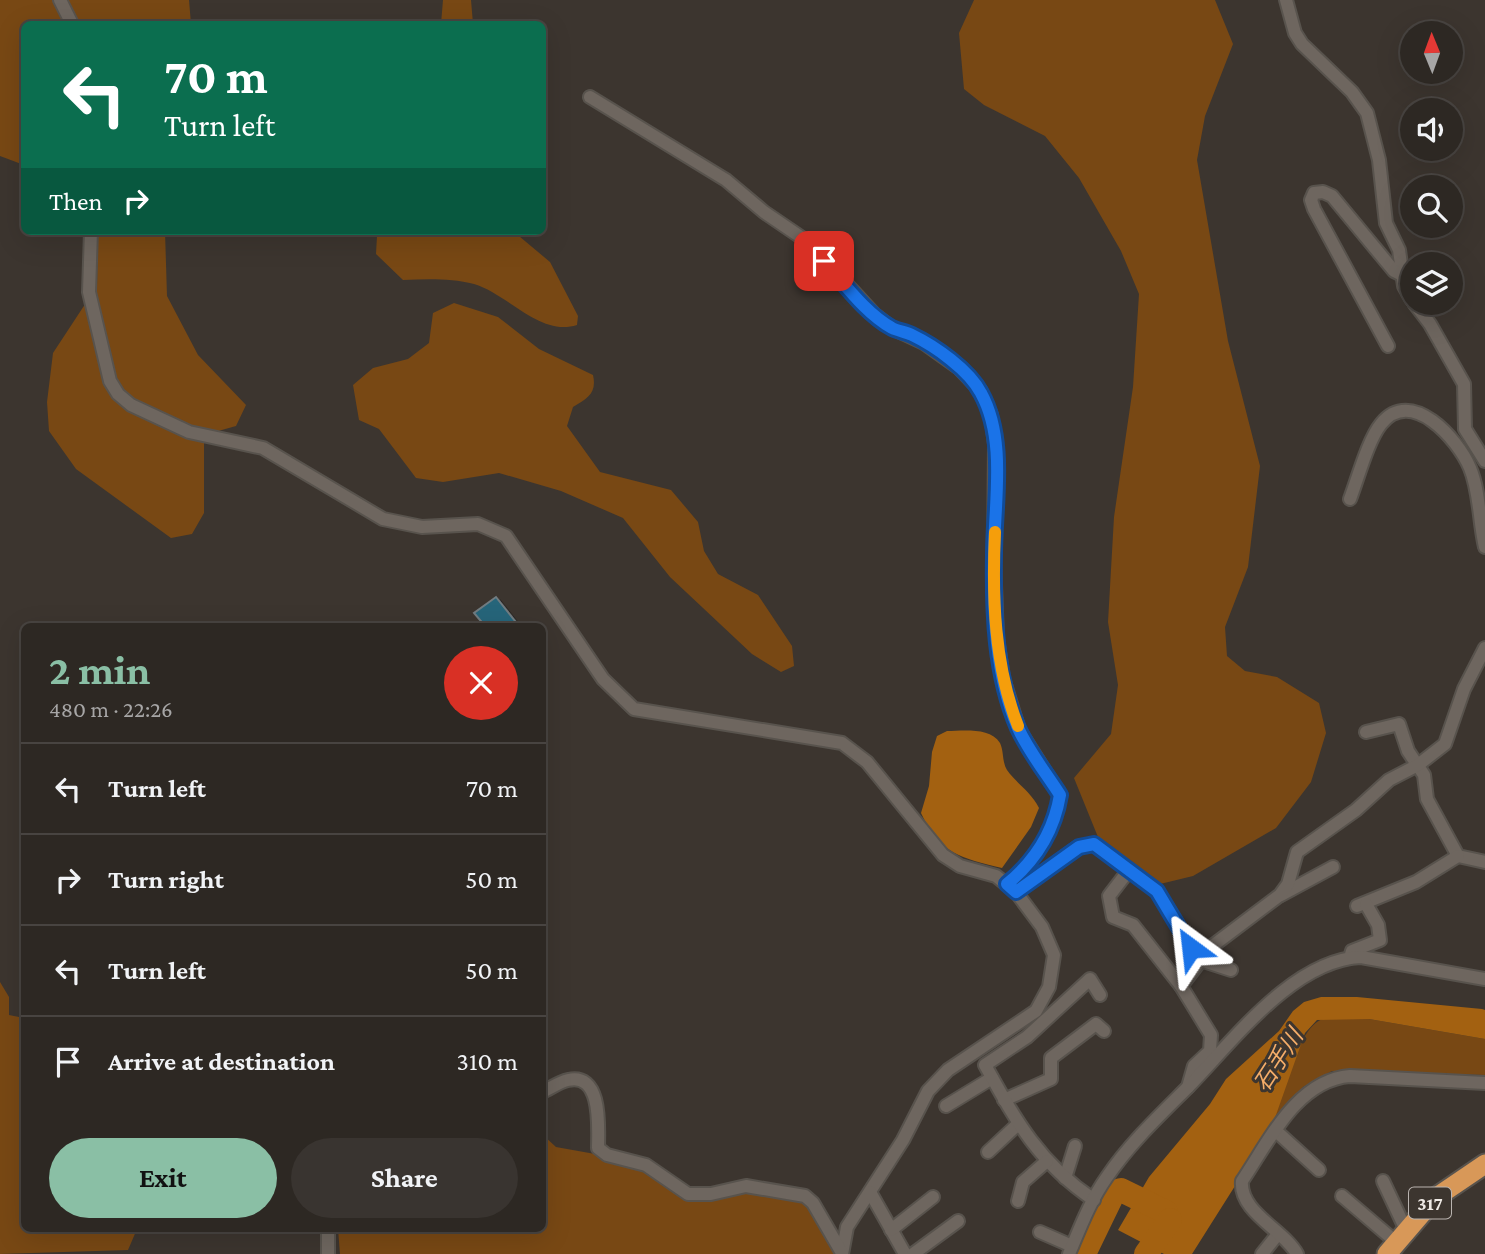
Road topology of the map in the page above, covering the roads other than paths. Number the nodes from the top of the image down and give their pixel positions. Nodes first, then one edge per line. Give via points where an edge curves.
1 (60, 0) edge
2 (1286, 0) edge
3 (70, 21) edge
4 (590, 97) dead end
5 (91, 235) edge
6 (1400, 258) edge
7 (1400, 274) edge
8 (1423, 315) edge
9 (1388, 346) dead end
10 (1485, 461) edge
11 (1350, 499) dead end
12 (1485, 547) edge
13 (1485, 648) edge
14 (1366, 732) dead end
15 (1418, 765) junction
16 (1458, 856) junction
17 (1485, 862) edge
18 (1333, 867) dead end
19 (1129, 870) junction
20 (1012, 888) junction
21 (1280, 895) junction
22 (1350, 958) junction
23 (1200, 960) junction
24 (1231, 970) dead end
25 (1485, 979) edge
26 (1181, 986) junction
27 (1100, 995) dead end
28 (1104, 1031) dead end
29 (992, 1078) junction
30 (1485, 1083) edge
31 (1188, 1087) junction
32 (546, 1090) edge
33 (1004, 1100) junction
34 (946, 1106) dead end
35 (1017, 1125) junction
36 (1276, 1131) junction
37 (1075, 1146) dead end
38 (988, 1152) dead end
39 (1047, 1161) junction
40 (1485, 1164) edge
41 (1320, 1170) dead end
42 (1065, 1178) junction
43 (1383, 1181) dead end
44 (870, 1192) junction
45 (933, 1196) dead end
46 (1342, 1196) dead end
47 (1094, 1200) junction
48 (1018, 1201) dead end
49 (958, 1221) dead end
50 (891, 1230) junction
51 (328, 1232) edge
52 (1040, 1232) dead end
53 (1278, 1234) junction
54 (1396, 1246) edge
55 (1071, 1250) edge
56 (842, 1253) edge
57 (328, 1254) edge
58 (905, 1254) edge
59 (913, 1254) edge
60 (1262, 1254) edge
61 (1297, 1254) edge

1 - 3 street
2 - 6 street via 1302,44 1367,113 1386,223
4 - 20 street via 726,180 808,242 874,314 959,368 980,390 991,415 995,444 994,556 1003,678 1019,730 1060,795 1045,839
5 - 20 street via 92,305 110,381 131,405 189,432 263,447 383,519 422,527 478,524 506,536 603,679 634,709 842,743 867,762 943,855 960,866 996,876
7 - 9 street via 1332,196 1323,191 1314,194 1314,209
8 - 10 street via 1464,384 1465,429
11 - 12 street via 1379,426 1388,416 1421,412 1436,421 1469,466
13 - 15 street via 1464,689 1445,744
14 - 15 street via 1399,724
15 - 16 street via 1427,799
15 - 21 street via 1389,780 1297,852
16 - 17 street
16 - 22 street via 1416,882 1361,905 1378,925 1380,940 1357,947
18 - 21 street
19 - 20 street via 1087,843
19 - 23 street via 1157,891
19 - 26 street via 1110,896 1113,917 1133,925
20 - 44 street via 1042,927 1054,955 1043,1001 1027,1019 937,1080
21 - 23 street via 1241,922
22 - 25 street
22 - 31 street via 1296,982 1271,1001
23 - 24 street
23 - 26 street
26 - 31 street via 1211,1035 1210,1051 1194,1066
27 - 29 street via 1090,979 1027,1037 985,1065
28 - 33 street via 1096,1024 1051,1058 1051,1079
29 - 33 street
29 - 34 street
30 - 36 street via 1333,1078 1308,1091
31 - 47 street via 1160,1113 1107,1177
32 - 56 street via 566,1080 585,1084 596,1098 598,1149 646,1165 688,1194 746,1186 804,1196 813,1203
33 - 35 street
35 - 38 street
35 - 39 street
36 - 41 street
36 - 53 street via 1241,1189
37 - 42 street
39 - 42 street
39 - 48 street via 1023,1182
40 - 54 highway, 317 via 1435,1198
42 - 47 street
43 - 54 street
44 - 50 street
44 - 56 street via 847,1227
45 - 50 street
46 - 54 street
47 - 55 street
49 - 59 street
50 - 58 street
51 - 57 street
52 - 55 street
53 - 60 street
53 - 61 street

